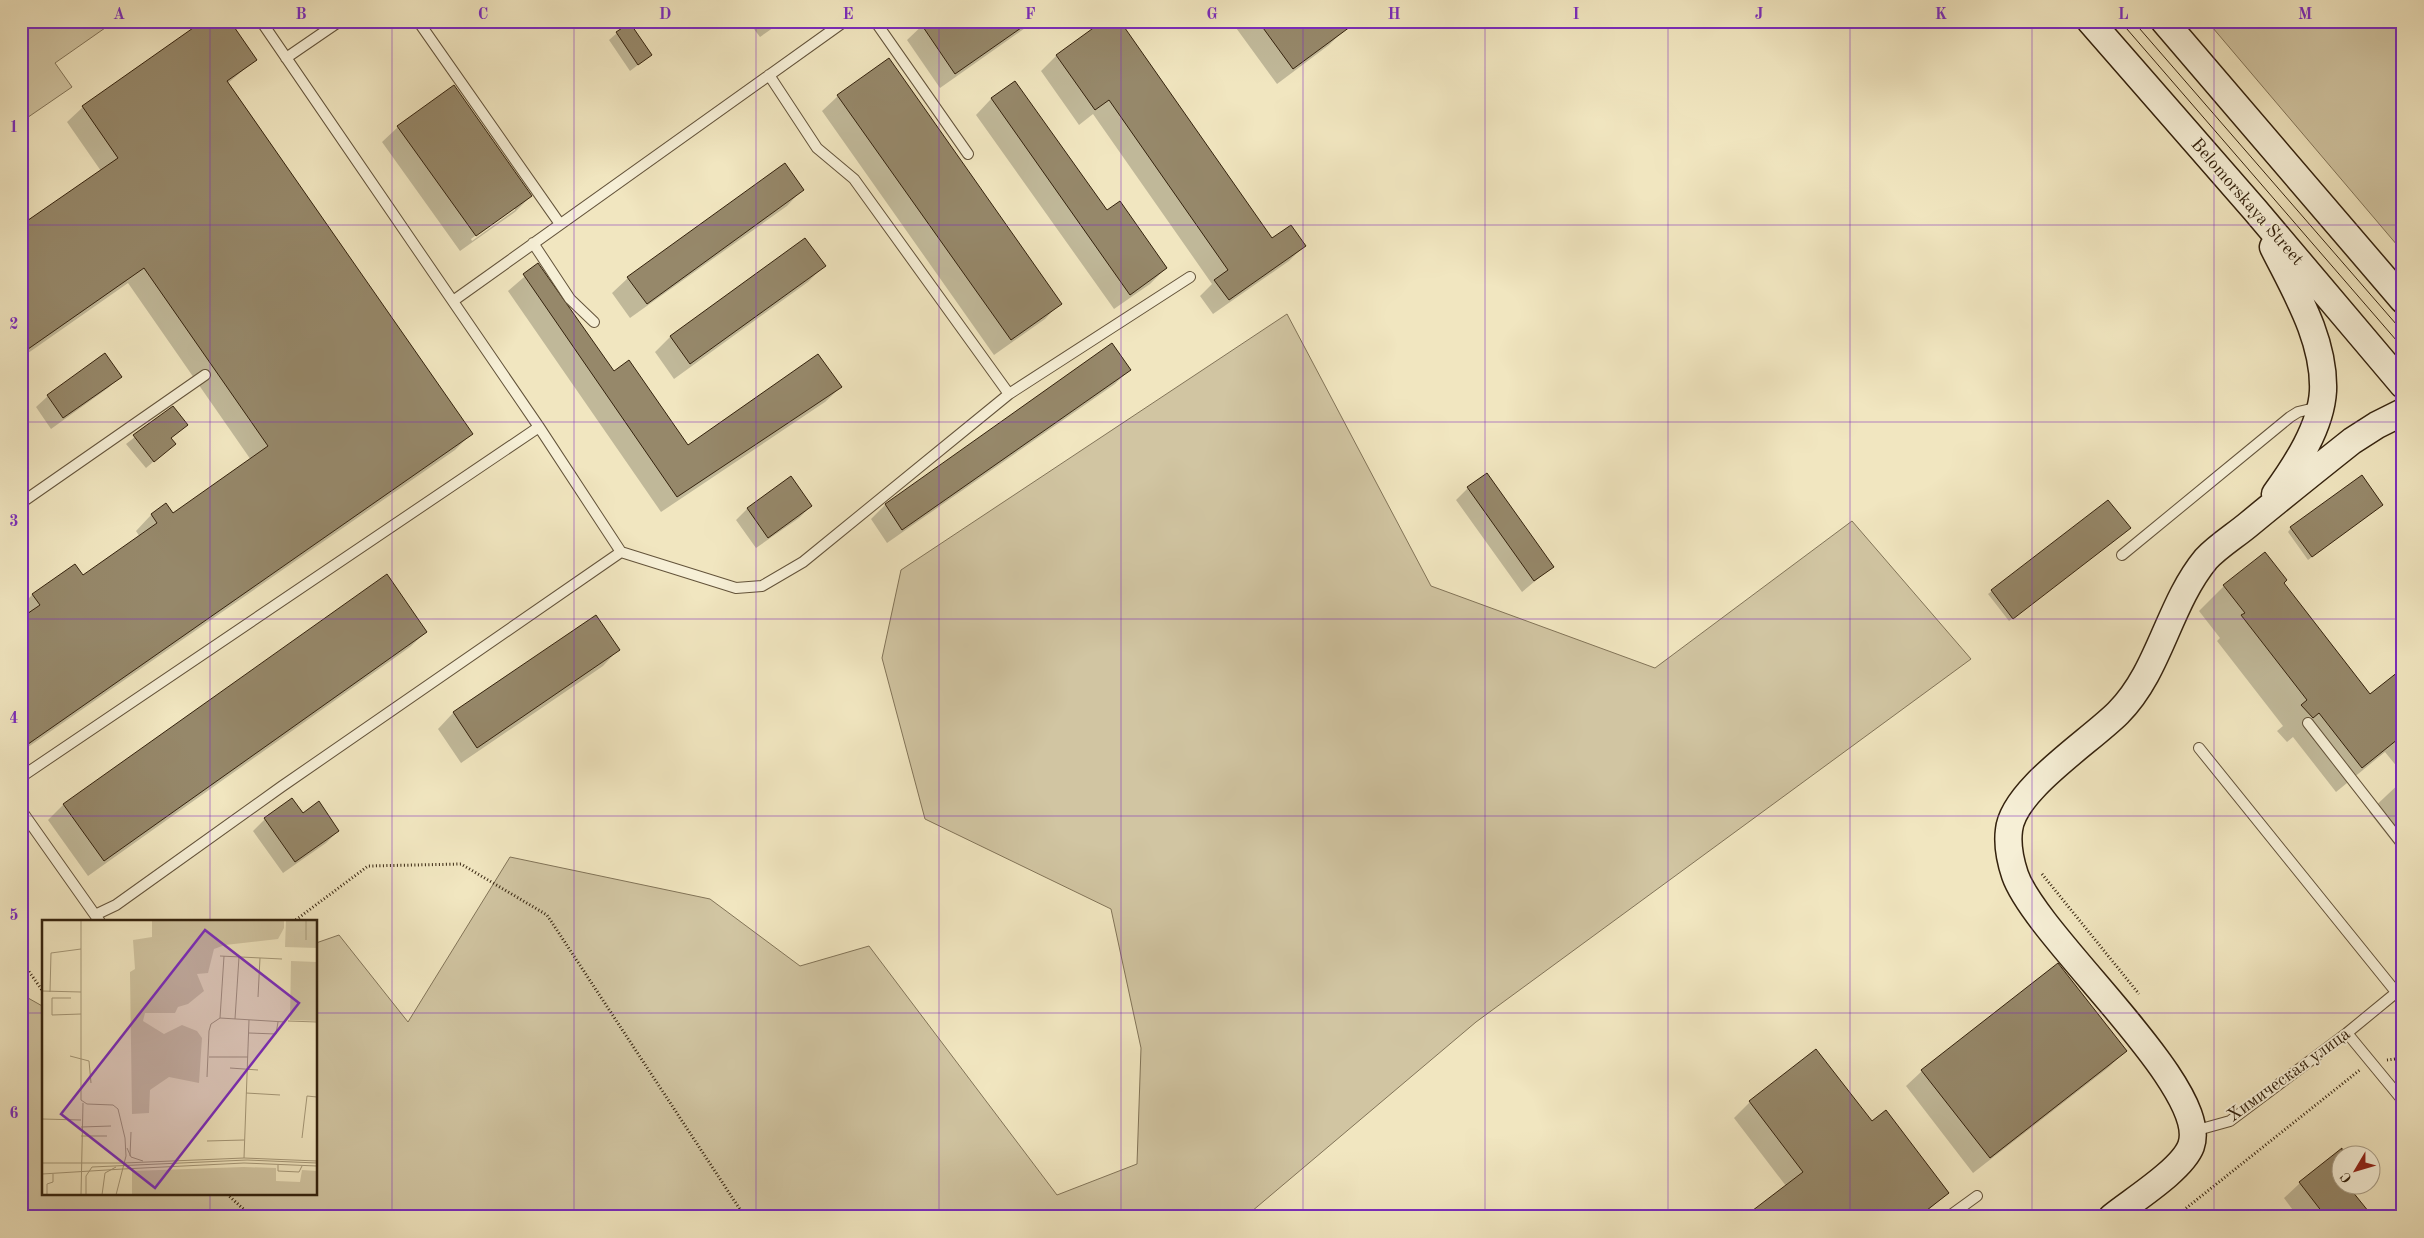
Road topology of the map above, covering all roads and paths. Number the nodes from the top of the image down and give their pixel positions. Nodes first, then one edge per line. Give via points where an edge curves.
1 (261, 21) edge
2 (340, 21) edge
3 (418, 21) edge
4 (845, 21) edge
5 (875, 21) edge
6 (2090, 21) edge
7 (2164, 21) edge
8 (286, 58) junction
9 (769, 76) junction
10 (968, 154) dead end
11 (2255, 210) junction
12 (560, 224) junction
13 (533, 243) junction
14 (1190, 277) dead end
15 (453, 300) junction
16 (2403, 300) edge
17 (594, 322) dead end
18 (205, 375) dead end
19 (2403, 385) edge
20 (1009, 394) junction
21 (2320, 407) junction
22 (2403, 412) edge
23 (540, 427) junction
24 (21, 503) edge
25 (2258, 517) junction
26 (622, 552) junction
27 (2122, 555) dead end
28 (2308, 723) dead end
29 (2199, 748) dead end
30 (21, 777) edge
31 (21, 810) edge
32 (2403, 846) edge
33 (2037, 869) dead end
34 (97, 918) edge
35 (296, 920) edge
36 (21, 960) edge
37 (2399, 989) edge
38 (42, 990) edge
39 (2139, 994) dead end
40 (2347, 1033) junction
41 (2403, 1058) edge
42 (2370, 1062) junction
43 (2403, 1101) edge
44 (2194, 1131) junction
45 (228, 1196) edge
46 (1978, 1196) dead end
47 (252, 1217) edge
48 (745, 1217) edge
49 (1948, 1217) edge
50 (2112, 1217) edge
51 (2175, 1217) edge

1 - 8 lane
2 - 8 lane
3 - 12 lane
4 - 9 lane
5 - 10 lane
6 - 11 main road, Belomorskaya Street
7 - 16 main road
8 - 15 lane
9 - 12 lane
9 - 20 lane via 817,148 854,179
11 - 19 main road, Belomorskaya Street
11 - 21 main road via 2313,332 2323,390
12 - 13 lane
13 - 15 lane
13 - 17 lane via 570,299
14 - 20 lane
15 - 23 lane
18 - 24 lane
20 - 26 lane via 803,562 762,586 736,588
21 - 25 main road via 2310,436
21 - 27 lane via 2290,416
22 - 25 main road via 2352,441
23 - 26 lane
23 - 30 lane
25 - 44 main road via 2207,558 2183,594 2139,686 2120,711 2032,788 2017,806 2009,827 2008,849 2016,877 2032,905 2174,1085 2187,1108
26 - 34 lane
28 - 32 lane
29 - 37 lane
31 - 34 lane
33 - 39 path
35 - 48 path via 368,866 461,864 547,915
36 - 38 path
37 - 40 lane, Химическая улица
40 - 42 lane
40 - 44 lane, Химическая улица via 2230,1122
41 - 42 path
42 - 43 lane
42 - 51 path
44 - 50 main road via 2181,1164
45 - 47 path
46 - 49 lane

